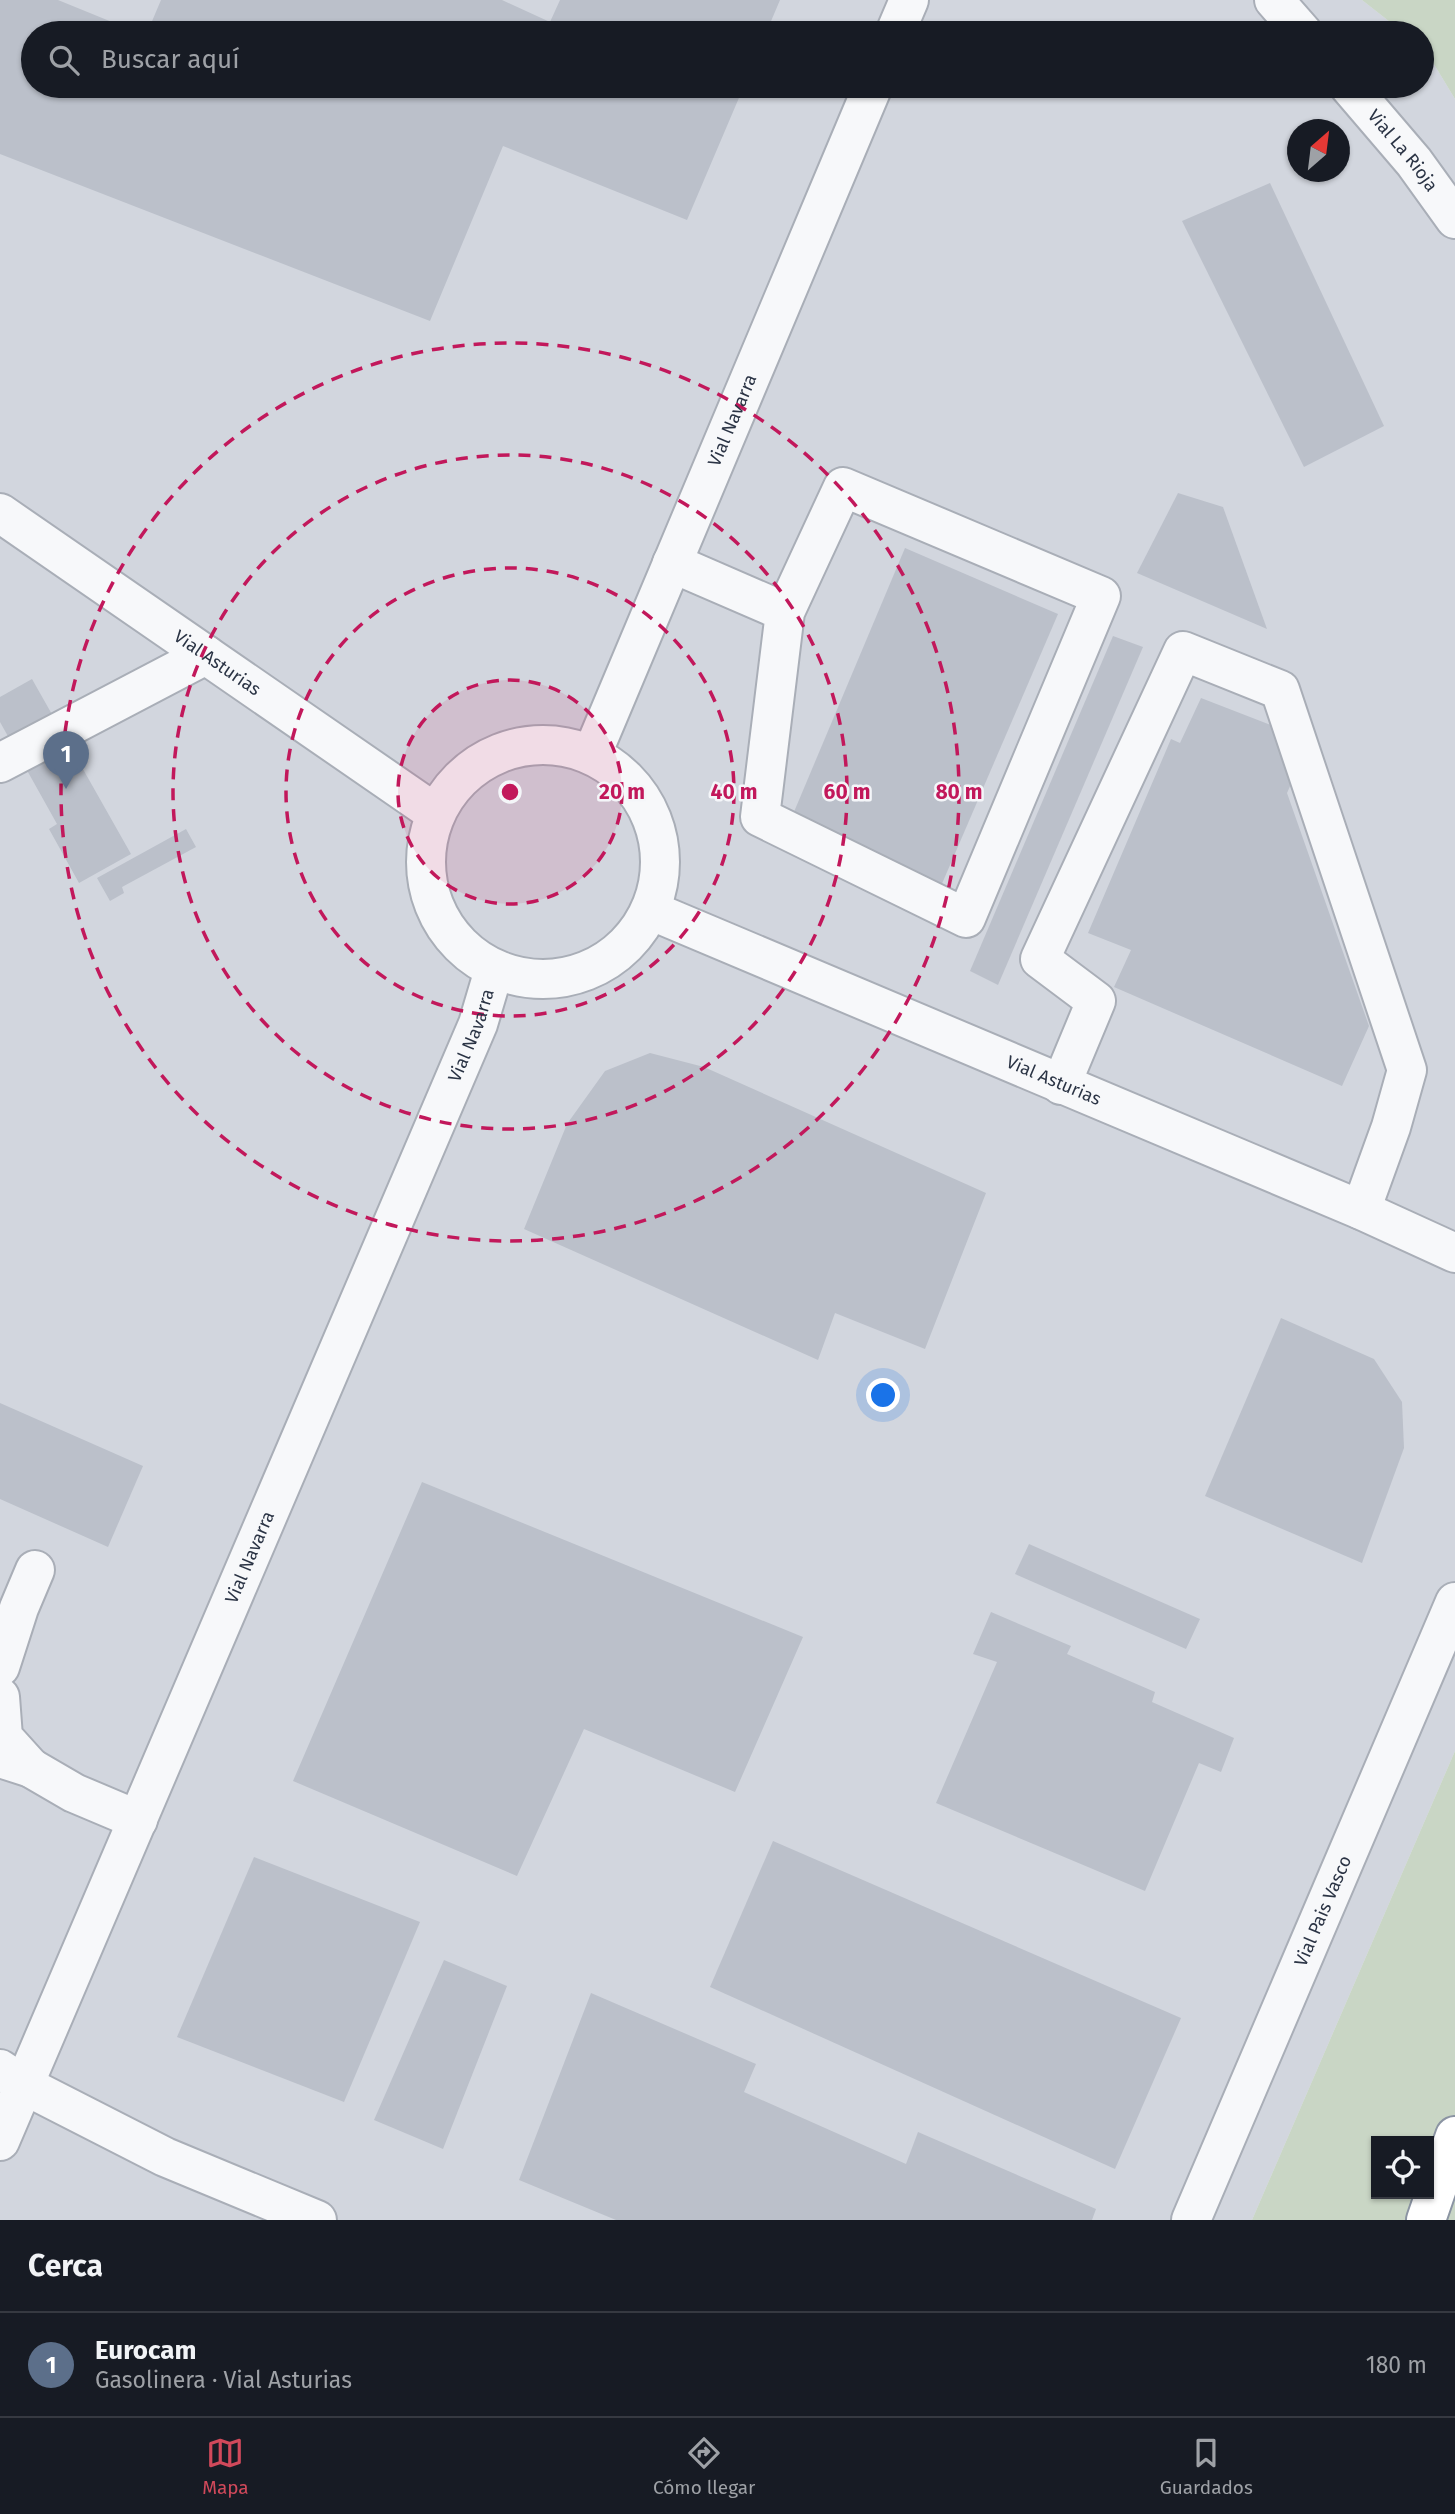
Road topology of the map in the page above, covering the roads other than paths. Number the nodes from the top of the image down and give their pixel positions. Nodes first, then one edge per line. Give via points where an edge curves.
1 (909, 0) edge
2 (1274, 0) edge
3 (900, 21) edge
4 (1292, 21) edge
5 (868, 98) edge
6 (1359, 98) edge
7 (1455, 219) edge
8 (2, 518) edge
9 (672, 564) junction
10 (785, 612) junction
11 (206, 655) junction
12 (592, 754) junction
13 (0, 763) edge
14 (435, 813) junction
15 (652, 911) junction
16 (495, 970) junction
17 (1060, 1085) junction
18 (1361, 1210) junction
19 (1455, 1253) edge
20 (35, 1570) dead end
21 (1455, 1602) edge
22 (0, 1667) edge
23 (0, 1697) edge
24 (15, 1763) edge
25 (138, 1820) junction
26 (12, 2077) edge
27 (1455, 2136) edge
28 (0, 2141) edge
29 (317, 2220) edge
30 (1191, 2220) edge
31 (1426, 2220) edge

1 - 3 street
2 - 4 street
5 - 9 street, Vial Navarra
6 - 7 street, Vial La Rioja via 1415,162
8 - 11 street, Vial Asturias
9 - 10 street
9 - 12 street, Vial Navarra
10 - 10 street via 843,486 1101,596 966,918 760,817
11 - 13 street
11 - 14 street, Vial Asturias
12 - 14 street via 547,743 501,751 462,776
12 - 15 street via 629,781 654,820 662,866
14 - 16 street via 424,858 432,904 457,943
15 - 16 street via 625,948 585,973 540,980
15 - 17 street, Vial Asturias
16 - 25 street, Vial Navarra via 478,1024
17 - 18 street, Vial Asturias
17 - 18 street via 1096,1001 1040,959 1182,651 1280,690 1408,1070
18 - 19 street, Vial Asturias
20 - 22 street
21 - 30 street, Vial Pais Vasco
23 - 24 street via 3,1737
24 - 25 street
25 - 26 street, Vial Navarra
26 - 28 street, Vial Navarra
26 - 29 street via 165,2157
27 - 31 highway

